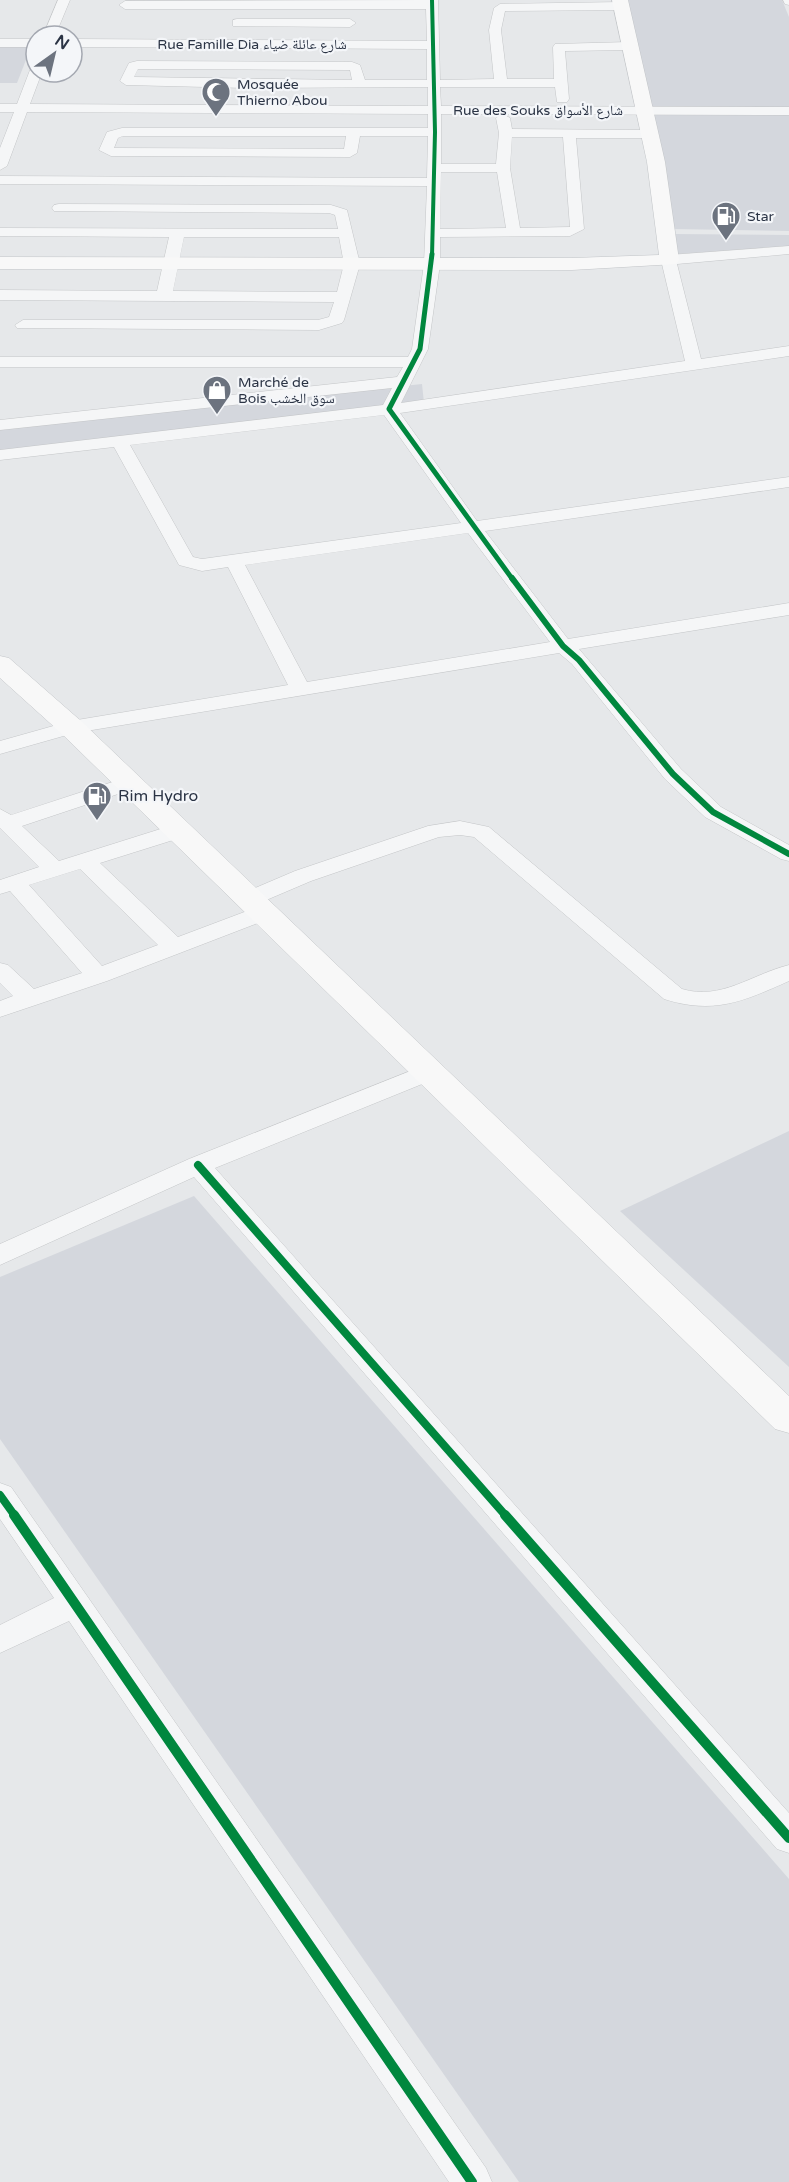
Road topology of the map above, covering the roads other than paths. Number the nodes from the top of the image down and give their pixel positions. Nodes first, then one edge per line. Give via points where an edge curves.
1 (64, 0) edge
2 (256, 2) edge
3 (282, 2) edge
4 (432, 2) edge
5 (126, 3) edge
6 (621, 3) edge
7 (362, 5) junction
8 (120, 19) dead end
9 (223, 22) dead end
10 (55, 24) edge
11 (0, 43) edge
12 (24, 43) edge
13 (84, 43) edge
14 (433, 45) junction
15 (632, 52) junction
16 (30, 84) edge
17 (246, 84) junction
18 (358, 84) junction
19 (434, 84) junction
20 (501, 84) junction
21 (560, 84) junction
22 (0, 108) edge
23 (21, 108) junction
24 (238, 108) junction
25 (435, 109) junction
26 (502, 110) junction
27 (563, 110) junction
28 (645, 110) junction
29 (789, 111) edge
30 (231, 131) junction
31 (354, 132) junction
32 (435, 132) junction
33 (506, 133) junction
34 (569, 133) junction
35 (649, 134) junction
36 (350, 153) junction
37 (0, 166) edge
38 (503, 168) junction
39 (433, 175) junction
40 (0, 180) edge
41 (69, 180) junction
42 (351, 181) junction
43 (59, 208) junction
44 (513, 227) junction
45 (0, 232) edge
46 (51, 233) junction
47 (346, 233) junction
48 (432, 233) junction
49 (177, 234) junction
50 (789, 250) edge
51 (669, 260) junction
52 (0, 263) edge
53 (172, 263) junction
54 (352, 264) junction
55 (432, 264) junction
56 (0, 295) edge
57 (37, 295) junction
58 (164, 296) junction
59 (343, 297) junction
60 (23, 324) junction
61 (789, 351) edge
62 (3, 362) edge
63 (412, 362) junction
64 (694, 364) junction
65 (401, 382) junction
66 (389, 409) junction
67 (0, 425) edge
68 (119, 441) junction
69 (0, 454) edge
70 (789, 482) edge
71 (472, 526) junction
72 (234, 561) junction
73 (789, 609) edge
74 (563, 646) junction
75 (0, 664) edge
76 (300, 689) junction
77 (71, 728) junction
78 (0, 748) edge
79 (128, 783) junction
80 (4, 819) edge
81 (178, 831) junction
82 (784, 846) edge
83 (84, 860) junction
84 (54, 869) junction
85 (7, 884) edge
86 (256, 906) junction
87 (174, 946) junction
88 (0, 970) edge
89 (789, 972) edge
90 (98, 976) junction
91 (29, 999) junction
92 (0, 1009) edge
93 (428, 1072) junction
94 (198, 1165) junction
95 (0, 1255) edge
96 (789, 1419) edge
97 (0, 1495) edge
98 (74, 1603) junction
99 (0, 1640) edge
100 (789, 1838) edge
101 (472, 2182) edge

1 - 10 street
2 - 3 street
2 - 5 street
3 - 7 street
4 - 7 street
4 - 14 street
5 - 8 street
6 - 15 main road
6 - 20 street via 552,11 499,9 495,30
7 - 9 street via 361,21 356,23
11 - 12 street
13 - 14 street, Rue Famille Dia شارع عائلة ضياء
14 - 19 street
15 - 21 street via 559,47
15 - 28 main road
16 - 23 street
17 - 18 street
17 - 18 street via 126,81 137,65 309,65 355,67
17 - 24 street
18 - 19 street
19 - 20 street
19 - 25 street
20 - 21 street
21 - 27 street
22 - 23 street, Rue des Souks شارع الأسواق
23 - 24 street, Rue des Souks شارع الأسواق
23 - 37 street
24 - 25 street, Rue des Souks شارع الأسواق
24 - 30 street
25 - 26 street, Rue des Souks شارع الأسواق
25 - 32 street
26 - 27 street, Rue des Souks شارع الأسواق
26 - 33 street
27 - 28 street, Rue des Souks شارع الأسواق
28 - 29 street, Rue des Souks شارع الأسواق
28 - 35 main road
30 - 31 street
30 - 36 street via 118,132 112,135 106,150
31 - 32 street
31 - 36 street
32 - 39 street
33 - 34 street
33 - 38 street
34 - 35 street
34 - 44 street via 577,220
35 - 51 main road
36 - 42 street
38 - 39 street
38 - 44 street
39 - 42 street
39 - 48 street
40 - 41 street
41 - 42 street
41 - 43 street
43 - 46 street
43 - 47 street via 331,209 342,213
44 - 48 street
45 - 46 street
46 - 49 street
47 - 49 street
47 - 54 street
48 - 55 street
49 - 53 street
50 - 51 street
51 - 55 main road
51 - 64 street
52 - 53 main road
53 - 54 main road
53 - 58 street
54 - 55 main road
54 - 59 street
55 - 63 street via 420,350
56 - 57 street
57 - 58 street
57 - 60 street
58 - 59 street
59 - 60 street via 336,320 319,325
60 - 62 street
61 - 64 street
62 - 63 street
63 - 65 street
64 - 66 street
65 - 66 street
65 - 67 street
66 - 68 street
66 - 71 street
68 - 69 street
68 - 72 street via 186,561 202,565
70 - 71 street
71 - 72 street
71 - 74 street
72 - 76 street
73 - 74 street
74 - 76 street
74 - 82 street via 579,660 673,774 713,812
75 - 77 main road
76 - 77 street
77 - 78 street
77 - 79 main road
79 - 80 street
79 - 81 main road
80 - 84 street
81 - 83 street
81 - 86 main road
83 - 84 street
83 - 87 street
84 - 85 street
85 - 90 street
86 - 87 street
86 - 89 street via 336,865 436,831 460,828 481,832 673,994 688,1001 734,995
86 - 93 main road
87 - 90 street
88 - 91 street
90 - 91 street
91 - 92 street
93 - 94 street
93 - 96 main road
94 - 95 street
94 - 100 street
97 - 98 street
98 - 99 street
98 - 101 street

